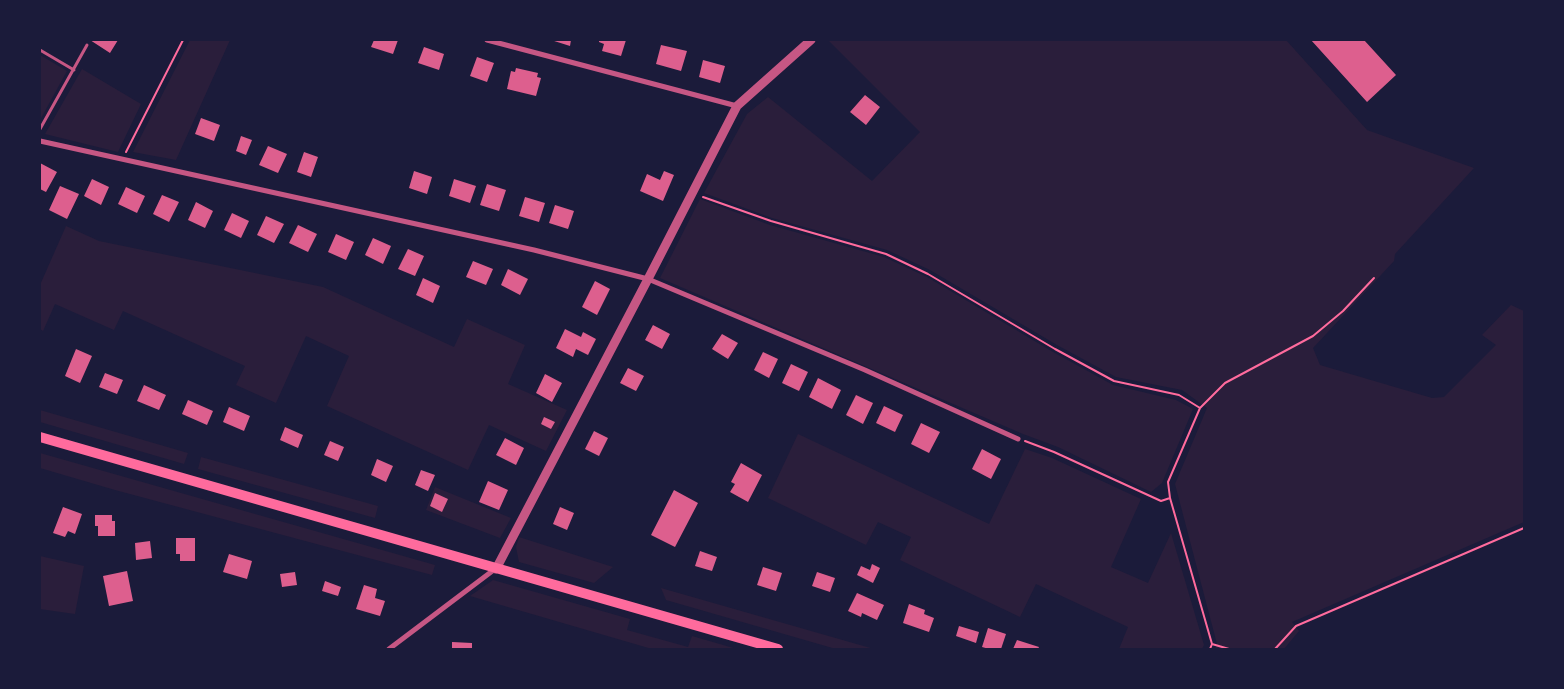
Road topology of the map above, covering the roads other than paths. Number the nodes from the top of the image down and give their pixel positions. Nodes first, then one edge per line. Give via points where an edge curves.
1 (486, 40) edge
2 (811, 40) edge
3 (86, 45) dead end
4 (40, 50) edge
5 (74, 70) junction
6 (737, 106) junction
7 (40, 129) edge
8 (40, 141) edge
9 (648, 279) junction
10 (40, 437) edge
11 (1018, 439) road end
12 (496, 569) junction
13 (389, 649) edge
14 (778, 649) edge

1 - 6 street
2 - 6 street
3 - 5 lane
4 - 5 lane
5 - 7 lane
6 - 9 street
8 - 9 street via 534,250
9 - 11 street
9 - 12 street
10 - 12 main road
12 - 13 street
12 - 14 main road

